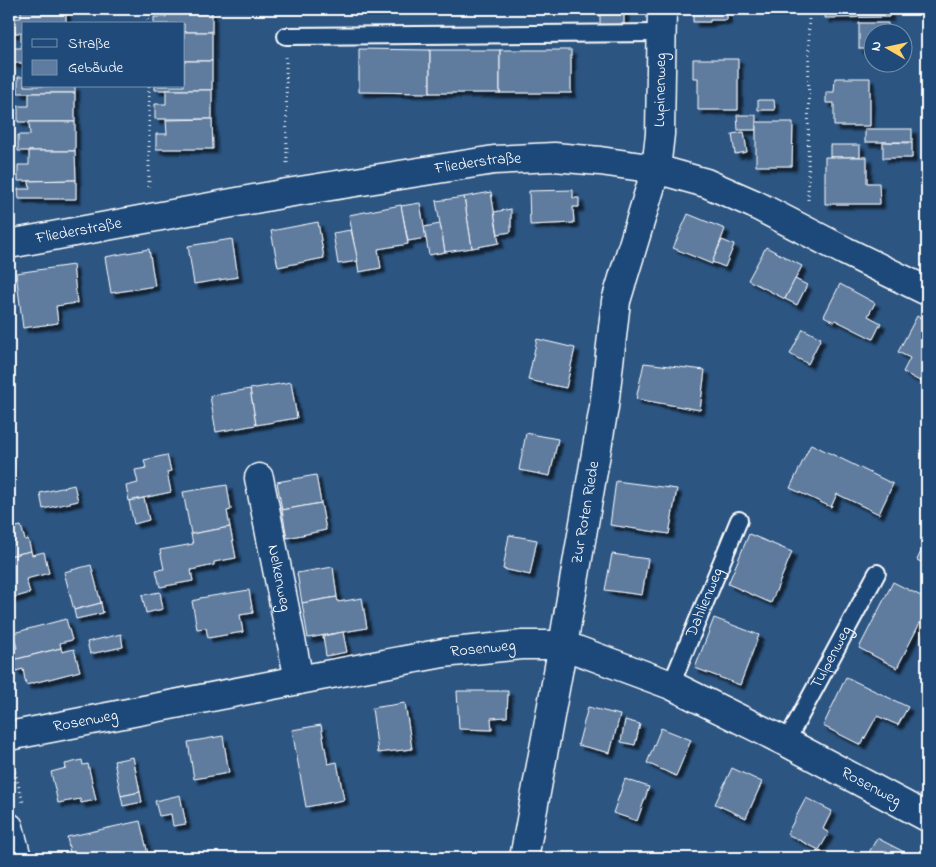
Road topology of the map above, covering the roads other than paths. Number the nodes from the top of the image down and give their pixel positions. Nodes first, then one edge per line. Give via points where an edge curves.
1 (662, 21) edge
2 (286, 36) road end
3 (656, 169) junction
4 (15, 242) edge
5 (927, 291) edge
6 (259, 478) dead end
7 (739, 520) dead end
8 (877, 574) dead end
9 (563, 645) junction
10 (299, 680) junction
11 (671, 685) junction
12 (9, 736) edge
13 (786, 742) junction
14 (926, 813) edge
15 (9, 827) edge
16 (17, 858) edge
17 (524, 858) edge

1 - 2 lane
1 - 3 street, Lupinenweg via 660,134
3 - 4 street, Fliederstraße via 554,157 494,160
3 - 5 street, Fliederstraße via 706,183 754,204
3 - 9 street, Zur Roten Riede via 616,301 604,407
6 - 10 street, Nelkenweg
7 - 11 lane, Dahlienweg
8 - 13 lane, Tulpenweg
9 - 10 street, Rosenweg via 522,645 443,653
9 - 11 street, Rosenweg
9 - 17 street, Zur Roten Riede
10 - 12 street, Rosenweg
11 - 13 street, Rosenweg
13 - 14 street, Rosenweg
15 - 16 street

